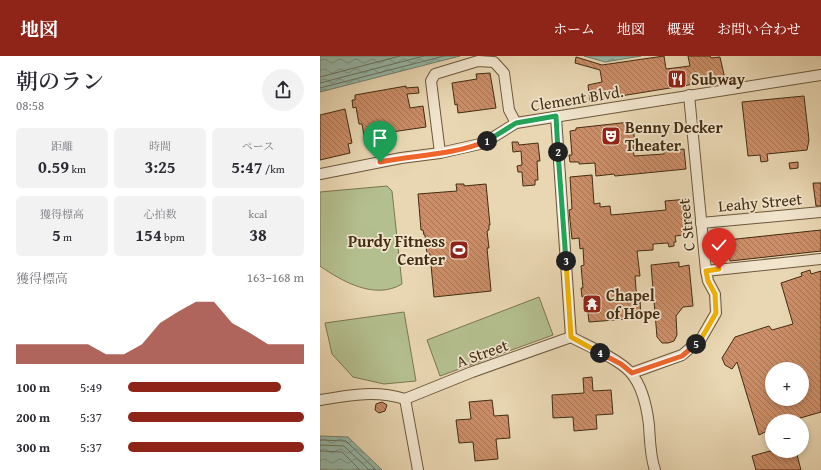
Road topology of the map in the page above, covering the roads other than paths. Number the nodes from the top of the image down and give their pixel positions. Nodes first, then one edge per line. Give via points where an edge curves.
1 (821, 76) edge
2 (689, 95) junction
3 (556, 116) junction
4 (516, 123) junction
5 (440, 153) junction
6 (320, 174) edge
7 (821, 212) edge
8 (701, 222) junction
9 (821, 259) edge
10 (706, 271) junction
11 (571, 337) junction
12 (632, 373) junction
13 (406, 399) junction
14 (320, 400) edge
15 (418, 470) edge
16 (655, 470) edge

1 - 2 street, Clement Blvd.
2 - 3 street, Clement Blvd.
2 - 8 street, C Street
3 - 4 street, Clement Blvd.
3 - 11 street
4 - 5 street, Clement Blvd. via 480,144
4 - 5 street via 509,110 504,73 494,62 478,62 435,74 431,81
5 - 6 street, Clement Blvd.
7 - 8 street, Leahy Street
8 - 10 street, C Street
9 - 10 street
10 - 12 street, C Street via 715,294 716,313 701,339 682,356
11 - 12 street via 621,364
11 - 13 street, A Street via 472,372
12 - 16 street via 644,397
13 - 14 street via 385,394 360,394
13 - 15 street

